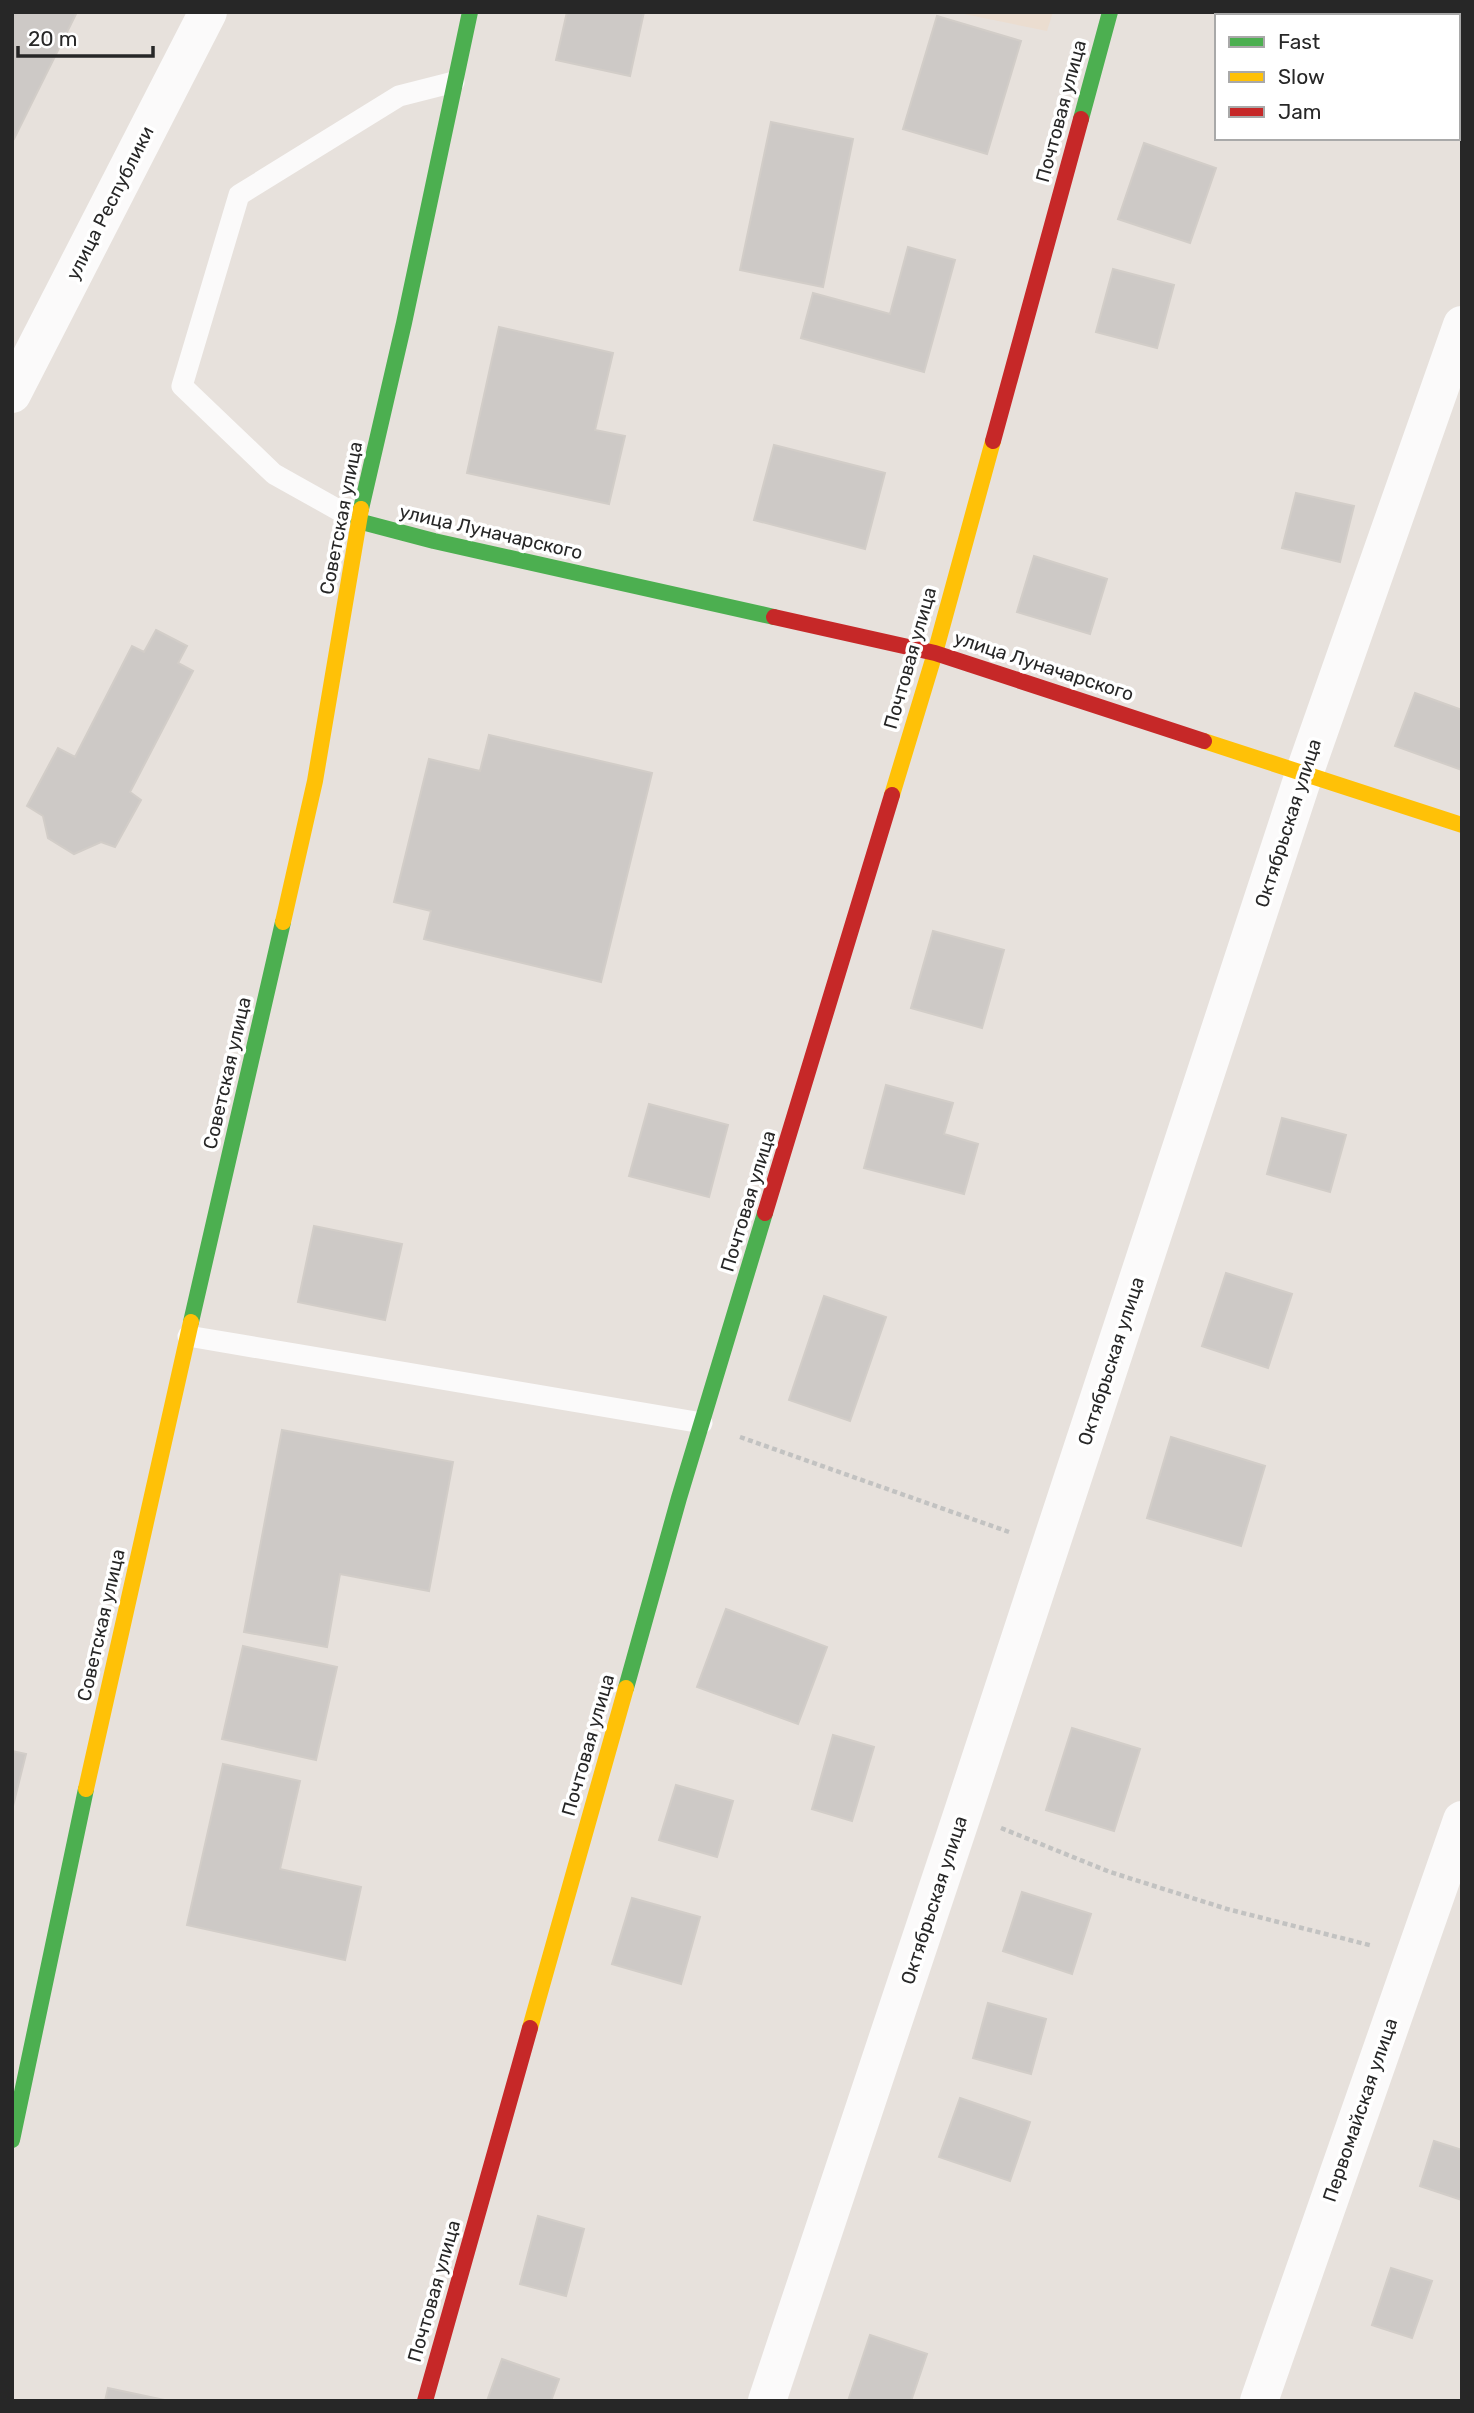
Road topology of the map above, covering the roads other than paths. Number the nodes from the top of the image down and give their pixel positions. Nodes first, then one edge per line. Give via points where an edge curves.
1 (208, 12) edge
2 (470, 12) edge
3 (1110, 12) edge
4 (454, 82) junction
5 (1462, 325) edge
6 (12, 394) edge
7 (359, 521) junction
8 (935, 653) junction
9 (1304, 774) junction
10 (1462, 825) edge
11 (188, 1336) junction
12 (702, 1423) junction
13 (1462, 1819) edge
14 (12, 2140) edge
15 (425, 2401) edge
16 (767, 2401) edge
17 (1259, 2401) edge

1 - 6 street, улица Республики
2 - 4 street, Советская улица
3 - 8 street, Почтовая улица
4 - 7 street, Советская улица
4 - 7 lane via 399,96 239,195 182,386 274,474
5 - 9 street, Октябрьская улица
7 - 8 street, улица Луначарского
7 - 11 street, Советская улица via 315,781
8 - 9 street, улица Луначарского
8 - 12 street, Почтовая улица
9 - 10 street, улица Луначарского
9 - 16 street, Октябрьская улица
11 - 12 lane
11 - 14 street, Советская улица
12 - 15 street, Почтовая улица
13 - 17 street, Первомайская улица

